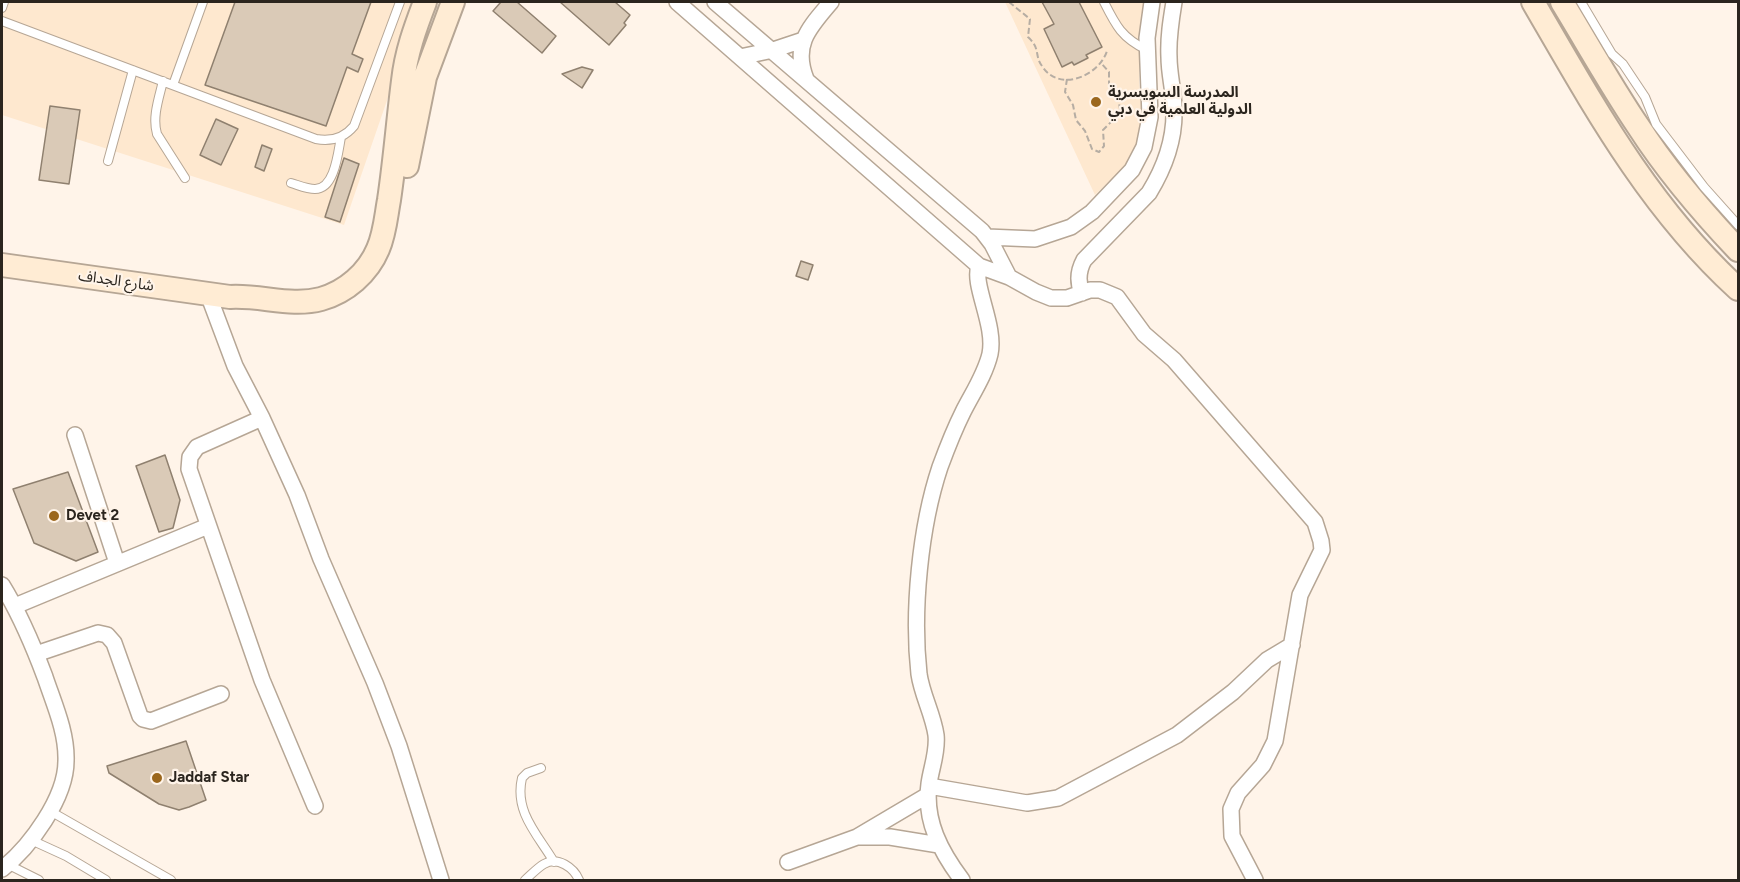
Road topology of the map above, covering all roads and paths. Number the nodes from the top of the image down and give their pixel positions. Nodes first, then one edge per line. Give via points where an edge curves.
1 (4, 2) edge
2 (203, 2) edge
3 (400, 2) edge
4 (425, 2) edge
5 (453, 2) edge
6 (677, 2) edge
7 (715, 2) edge
8 (831, 2) edge
9 (1009, 2) edge
10 (1104, 2) edge
11 (1152, 2) edge
12 (1174, 2) edge
13 (1533, 2) edge
14 (1562, 2) edge
15 (1581, 2) edge
16 (2, 8) edge
17 (2, 21) edge
18 (806, 34) junction
19 (760, 39) junction
20 (773, 50) junction
21 (1148, 50) junction
22 (1107, 51) dead end
23 (740, 57) junction
24 (1101, 63) junction
25 (133, 70) junction
26 (806, 79) junction
27 (1067, 79) junction
28 (163, 81) junction
29 (173, 85) junction
30 (341, 137) junction
31 (108, 161) dead end
32 (185, 178) dead end
33 (291, 183) dead end
34 (1738, 225) edge
35 (987, 237) junction
36 (1738, 250) edge
37 (2, 266) edge
38 (979, 266) junction
39 (1009, 277) junction
40 (1738, 289) edge
41 (1082, 293) junction
42 (208, 294) junction
43 (230, 297) junction
44 (262, 418) junction
45 (75, 435) dead end
46 (208, 526) junction
47 (117, 563) junction
48 (2, 585) edge
49 (15, 606) junction
50 (1292, 645) junction
51 (36, 654) junction
52 (221, 694) dead end
53 (541, 768) dead end
54 (928, 790) junction
55 (315, 806) dead end
56 (50, 811) junction
57 (857, 837) junction
58 (31, 840) junction
59 (939, 845) junction
60 (554, 862) junction
61 (788, 862) dead end
62 (4, 866) edge
63 (39, 880) edge
64 (106, 880) edge
65 (171, 880) edge
66 (441, 880) edge
67 (525, 880) edge
68 (579, 880) edge
69 (962, 880) edge
70 (1255, 880) edge

1 - 16 lane
2 - 29 lane
3 - 30 lane via 354,126
4 - 43 street via 405,67 385,226 372,261 346,287 312,301
5 - 43 street via 421,94 390,241 372,278 351,296 313,310 286,310
6 - 23 street
7 - 19 street
8 - 18 street
9 - 27 path via 1030,19 1028,37 1036,45 1042,67
10 - 21 lane via 1116,27
11 - 21 street
12 - 41 street via 1169,60 1174,124 1168,152 1149,193 1084,260 1078,273
13 - 40 street via 1631,165 1665,210
14 - 36 street via 1649,142
15 - 34 lane via 1612,54 1645,97 1656,124
17 - 25 lane
18 - 19 street
18 - 20 street
18 - 26 street via 801,56
19 - 20 street
20 - 23 street
20 - 26 street
21 - 35 street via 1150,117 1144,147 1132,170 1092,212 1071,227 1035,239
22 - 24 path
23 - 38 street
24 - 27 path via 1084,77
24 - 27 path via 1108,70 1109,89 1120,109 1105,127 1104,146 1099,152 1092,149 1076,120 1065,92
25 - 28 lane
25 - 31 lane
26 - 35 street
28 - 29 lane
28 - 32 lane via 155,128
29 - 30 lane via 316,139
30 - 33 lane via 332,177 325,185 314,189
35 - 39 street
37 - 42 street, شارع الجداف
38 - 39 street
38 - 54 street via 978,278 990,327 990,351 939,469 930,503 918,589 919,676 936,734
39 - 41 street via 1051,298
41 - 50 street via 1100,290 1117,297 1144,334 1174,360 1315,522 1322,550 1300,595
42 - 43 street, شارع الجداف
42 - 44 street via 235,366
44 - 46 street via 197,447 190,457 189,469
44 - 66 street via 395,735
45 - 47 street
46 - 47 street
46 - 55 street via 262,680
47 - 49 street
48 - 49 street
49 - 51 street
50 - 54 street via 1266,660 1233,692 1177,735 1058,798 1027,803
50 - 70 street via 1273,750 1242,786 1232,809 1232,836
51 - 52 street via 98,633 107,635 114,643 140,716 147,721
51 - 56 street via 58,713 66,751 62,780
53 - 60 lane via 522,778 522,808
54 - 57 street
54 - 59 street
56 - 58 street
56 - 65 lane
57 - 59 street via 890,837
57 - 61 street
58 - 62 street
58 - 64 lane
59 - 69 street
60 - 67 lane via 545,863
60 - 68 lane via 572,868
62 - 63 lane

